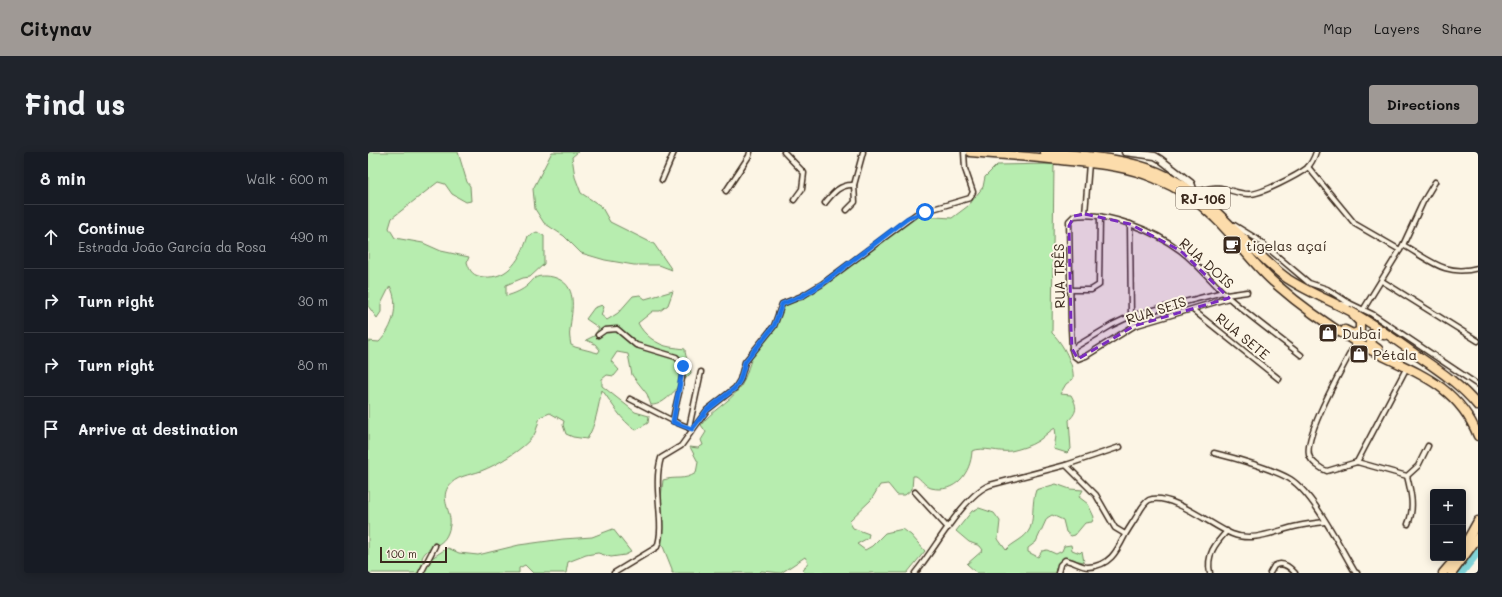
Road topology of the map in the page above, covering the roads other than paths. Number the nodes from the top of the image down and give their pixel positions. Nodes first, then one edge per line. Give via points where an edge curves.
1 (674, 152) edge
2 (750, 152) edge
3 (784, 152) edge
4 (862, 152) edge
5 (964, 152) edge
6 (970, 152) edge
7 (1045, 152) edge
8 (1126, 152) edge
9 (1316, 152) edge
10 (1157, 154) edge
11 (1089, 163) junction
12 (1308, 167) junction
13 (662, 180) dead end
14 (1435, 182) dead end
15 (854, 185) junction
16 (726, 191) dead end
17 (1197, 194) junction
18 (794, 200) dead end
19 (825, 204) dead end
20 (847, 210) dead end
21 (1085, 214) junction
22 (1100, 216) junction
23 (1228, 222) junction
24 (1130, 224) junction
25 (1403, 244) junction
26 (1400, 250) junction
27 (1478, 268) edge
28 (1262, 272) junction
29 (1289, 279) junction
30 (1382, 281) junction
31 (1069, 290) junction
32 (1247, 292) dead end
33 (1226, 295) junction
34 (1349, 306) junction
35 (1193, 310) junction
36 (1363, 310) junction
37 (1131, 316) junction
38 (1134, 326) junction
39 (598, 335) dead end
40 (1478, 341) edge
41 (1356, 342) junction
42 (1072, 349) junction
43 (1301, 355) dead end
44 (1407, 367) junction
45 (701, 372) dead end
46 (1446, 376) junction
47 (1279, 379) dead end
48 (1478, 385) edge
49 (1441, 386) junction
50 (630, 399) dead end
51 (1478, 406) edge
52 (673, 422) junction
53 (691, 429) junction
54 (1478, 436) edge
55 (1428, 446) dead end
56 (1120, 447) dead end
57 (1214, 453) dead end
58 (1357, 462) junction
59 (1066, 465) junction
60 (1407, 476) junction
61 (914, 492) dead end
62 (1478, 521) edge
63 (1325, 522) junction
64 (1408, 524) dead end
65 (948, 528) junction
66 (1227, 531) junction
67 (1125, 534) junction
68 (1478, 536) edge
69 (1466, 543) edge
70 (435, 546) dead end
71 (1466, 554) edge
72 (1453, 561) edge
73 (1461, 561) edge
74 (421, 573) edge
75 (614, 573) edge
76 (915, 573) edge
77 (1058, 573) edge
78 (1210, 573) edge
79 (1270, 573) edge
80 (1295, 573) edge
81 (1355, 573) edge
82 (1443, 573) edge
83 (1452, 573) edge

1 - 13 street
2 - 16 street
3 - 18 street via 804,173 802,189
4 - 15 street
5 - 53 street via 965,170 973,192 970,198 916,214 822,284 782,304 774,326 745,362 735,388 707,410
6 - 11 highway, RJ-106
7 - 17 highway, RJ-106 via 1124,161 1158,172
8 - 10 main road
9 - 12 street
10 - 17 main road via 1190,183
11 - 21 street
11 - 28 highway, RJ-106 via 1128,168 1184,193 1215,218
12 - 17 street via 1260,193 1249,194 1214,187
12 - 26 street via 1355,224
14 - 25 street
15 - 19 street via 840,187
15 - 20 street via 855,202
17 - 23 highway, RJ-106
21 - 22 street, RUA DOIS
21 - 31 street, RUA TRÊS via 1074,216 1069,221
22 - 24 street, RUA DOIS
22 - 31 street via 1099,285 1091,290
23 - 29 highway, RJ-106
23 - 34 street via 1257,239 1309,282 1327,290
24 - 33 street, RUA DOIS via 1181,251
24 - 37 street
25 - 26 street
25 - 27 street via 1449,270 1459,272
26 - 30 street
28 - 29 highway via 1342,328 1353,334 1361,328 1358,319 1296,287
28 - 41 highway, RJ-106 via 1304,306
29 - 34 highway, RJ-106 via 1318,297
30 - 36 street
30 - 40 street
31 - 42 street, RUA TRÊS
32 - 33 street, RUA SEIS
33 - 35 street, RUA SEIS
33 - 37 street, RUA SEIS
33 - 43 street, RUA DOIS
34 - 36 street
34 - 46 highway, RJ-106
35 - 38 street, RUA SEIS
35 - 47 street, RUA SETE
36 - 48 street
37 - 38 street
37 - 42 street, RUA SEIS
38 - 42 street, RUA SEIS via 1081,358 1074,356
39 - 52 street via 605,330 617,329 636,345 676,357 681,362 683,375
41 - 44 highway, RJ-106
41 - 58 street via 1323,407 1312,436 1309,455 1327,471
44 - 49 highway, RJ-106
44 - 58 street
45 - 53 street
46 - 49 highway via 1439,374 1383,334 1376,332 1370,335 1369,341 1374,347 1423,370
46 - 51 highway, RJ-106 via 1465,391
49 - 54 highway, RJ-106 via 1471,420
50 - 52 street
52 - 53 street
53 - 75 street via 681,446 661,458 658,468 657,547
55 - 60 street via 1415,470
56 - 59 street
57 - 63 street via 1290,479 1306,493
58 - 60 street
59 - 65 street via 985,487 975,494
59 - 67 street via 1096,495 1115,528
60 - 64 street via 1412,508
61 - 65 street
62 - 69 highway
63 - 66 street via 1255,537 1239,536
63 - 81 street
65 - 76 street
66 - 67 street via 1176,503 1156,499 1145,504
66 - 78 street via 1212,551 1208,565
67 - 77 street via 1116,554 1104,562 1087,567 1065,560 1060,565
68 - 71 highway
70 - 74 street
72 - 82 highway
73 - 83 highway
79 - 80 street via 1274,566 1279,564 1287,565

